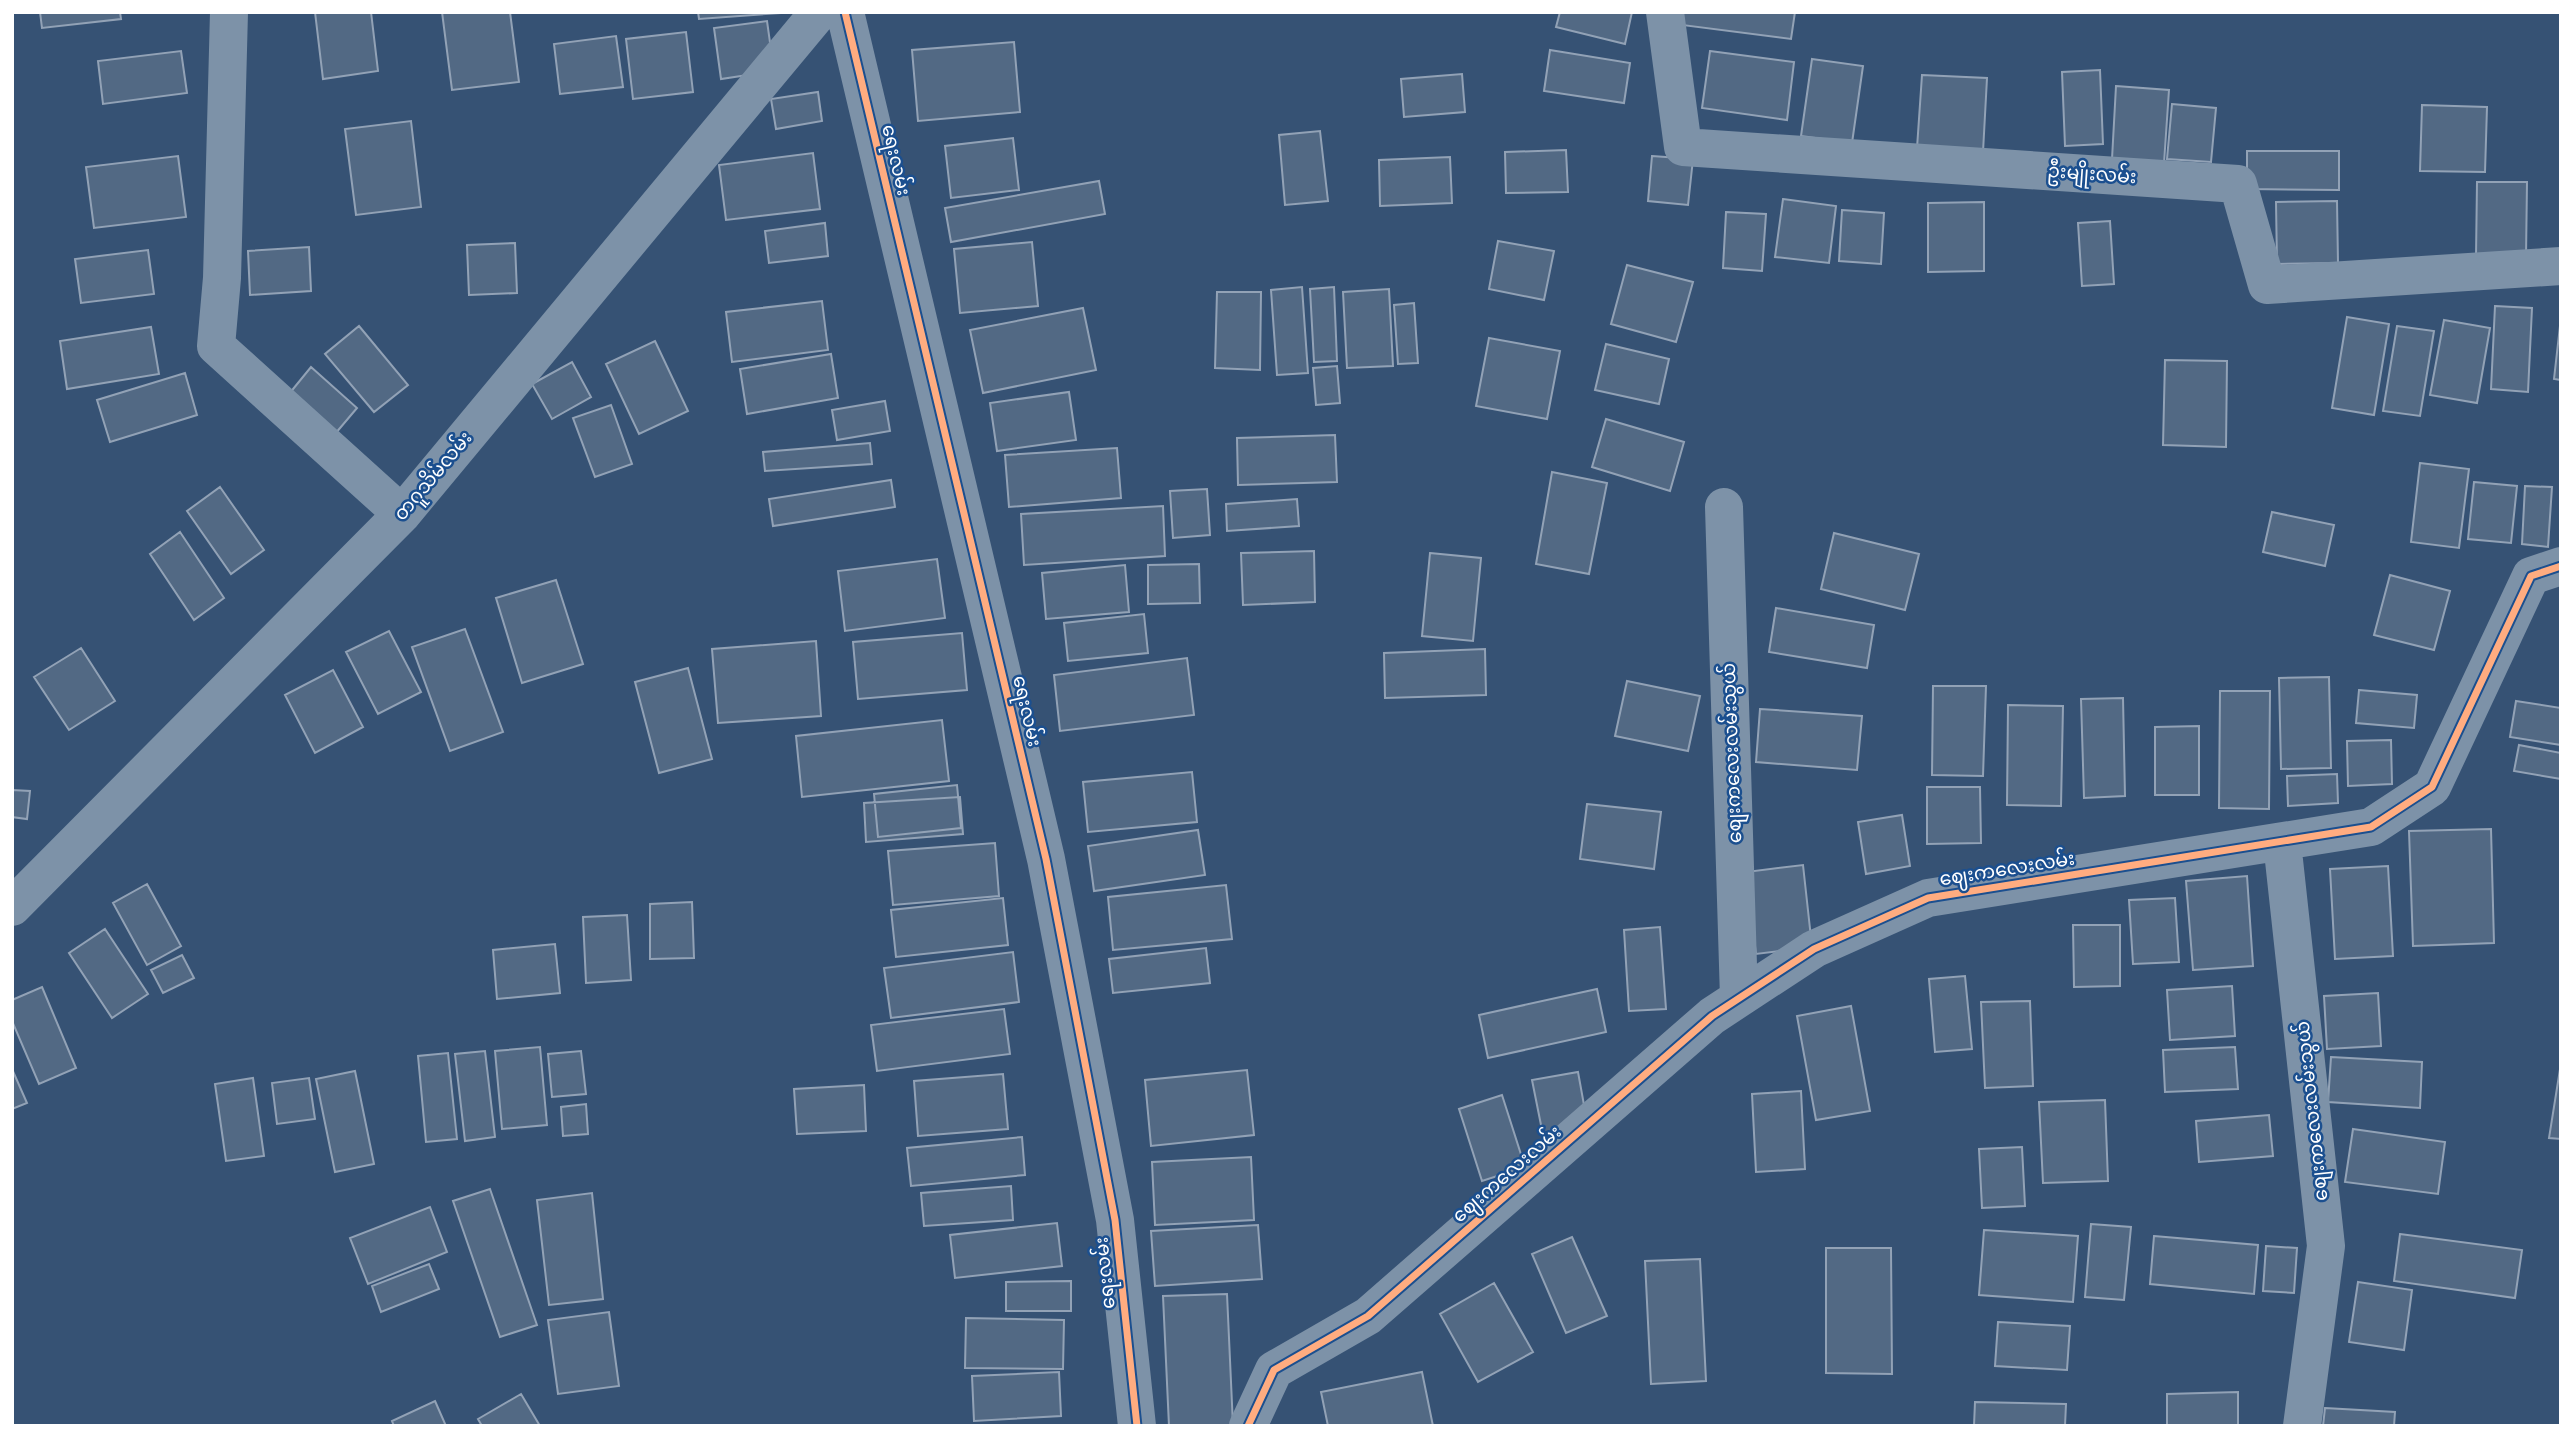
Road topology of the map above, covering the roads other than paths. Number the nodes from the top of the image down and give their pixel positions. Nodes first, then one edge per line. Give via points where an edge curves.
1 (229, 12) edge
2 (819, 12) edge
3 (845, 12) edge
4 (1665, 12) edge
5 (2561, 265) edge
6 (1724, 507) dead end
7 (402, 514) junction
8 (2561, 566) edge
9 (2282, 842) junction
10 (12, 907) edge
11 (1739, 998) junction
12 (1137, 1426) edge
13 (1248, 1426) edge
14 (2302, 1426) edge

1 - 7 street via 216,346
2 - 7 street, တဂူသိမ်လမ်း
3 - 12 street, ရေးလမ်း via 1046,859 1115,1220
4 - 5 street, ဦးမျိုးလမ်း via 1683,147 2238,184 2267,285
6 - 11 street, စျေးကလေးလမ်းသွယ်
7 - 10 street, တဂူသိမ်လမ်း
8 - 9 street, ဈေးကလေးလမ်း via 2531,576 2432,788 2371,827
9 - 11 street, ဈေးကလေးလမ်း via 1928,898 1814,949
9 - 14 street, စျေးကလေးလမ်းသွယ် via 2326,1246
11 - 13 street, ဈေးကလေးလမ်း via 1712,1016 1368,1317 1274,1370

